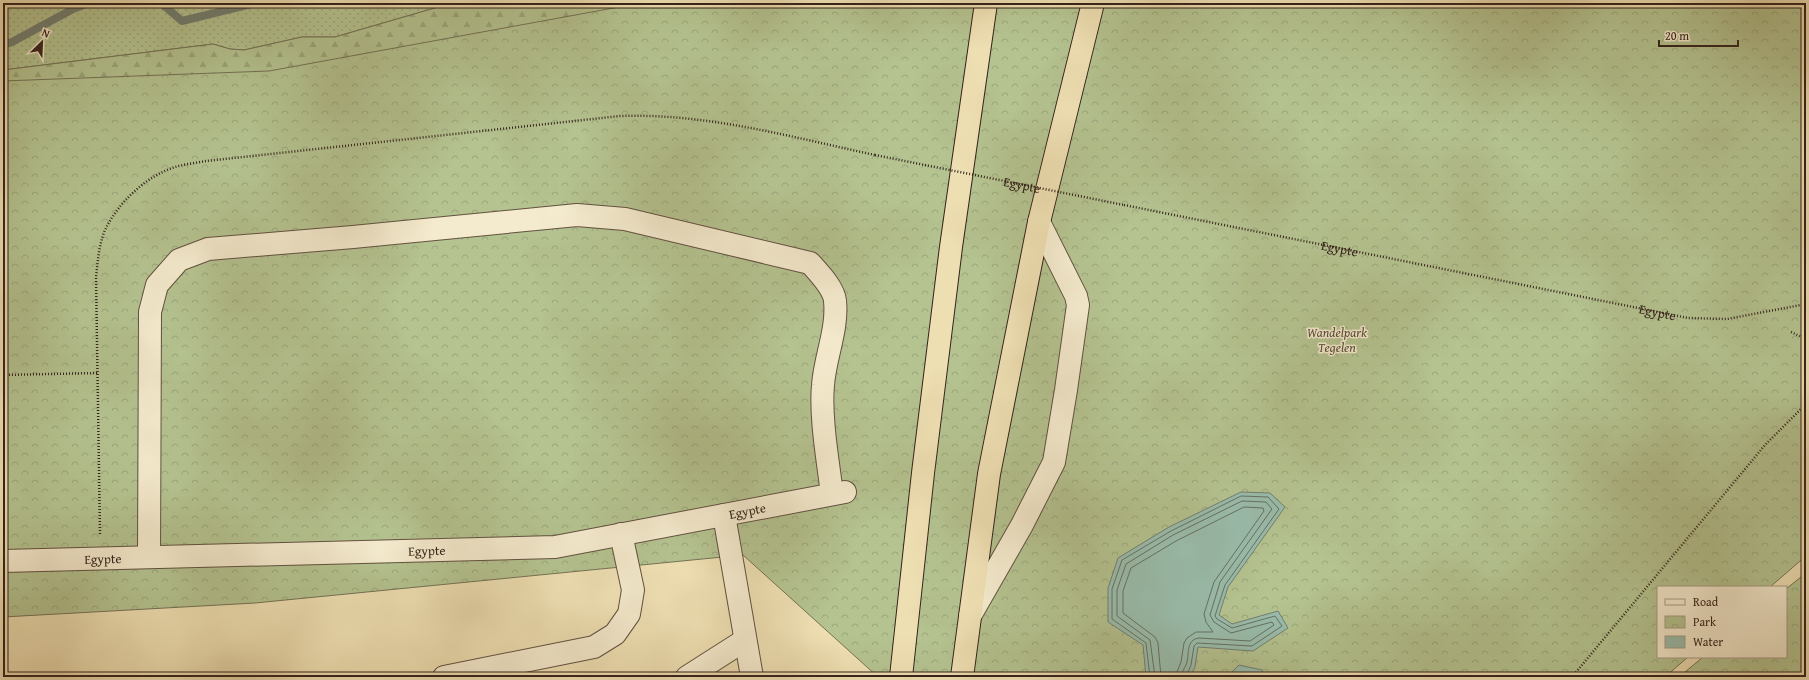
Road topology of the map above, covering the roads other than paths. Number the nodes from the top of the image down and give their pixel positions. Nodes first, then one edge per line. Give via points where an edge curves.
1 (986, 3) edge
2 (1093, 3) edge
3 (1040, 222) junction
4 (724, 515) junction
5 (621, 534) junction
6 (149, 558) junction
7 (3, 561) edge
8 (969, 617) junction
9 (745, 640) junction
10 (444, 677) edge
11 (687, 677) edge
12 (752, 677) edge
13 (901, 677) edge
14 (962, 677) edge

1 - 13 highway via 950,255
2 - 3 highway
3 - 8 highway via 989,474
3 - 8 street via 1078,305 1054,462 1022,525
4 - 5 street, Egypte
4 - 6 street, Egypte via 839,493 824,411 823,385 835,320 835,299 823,277 810,263 625,219 577,215 208,249 179,260 157,285 150,312
4 - 9 street
5 - 6 street, Egypte via 555,547
5 - 10 street via 633,590 629,614 615,634 594,647
6 - 7 street, Egypte
8 - 14 highway
9 - 11 street
9 - 12 street

